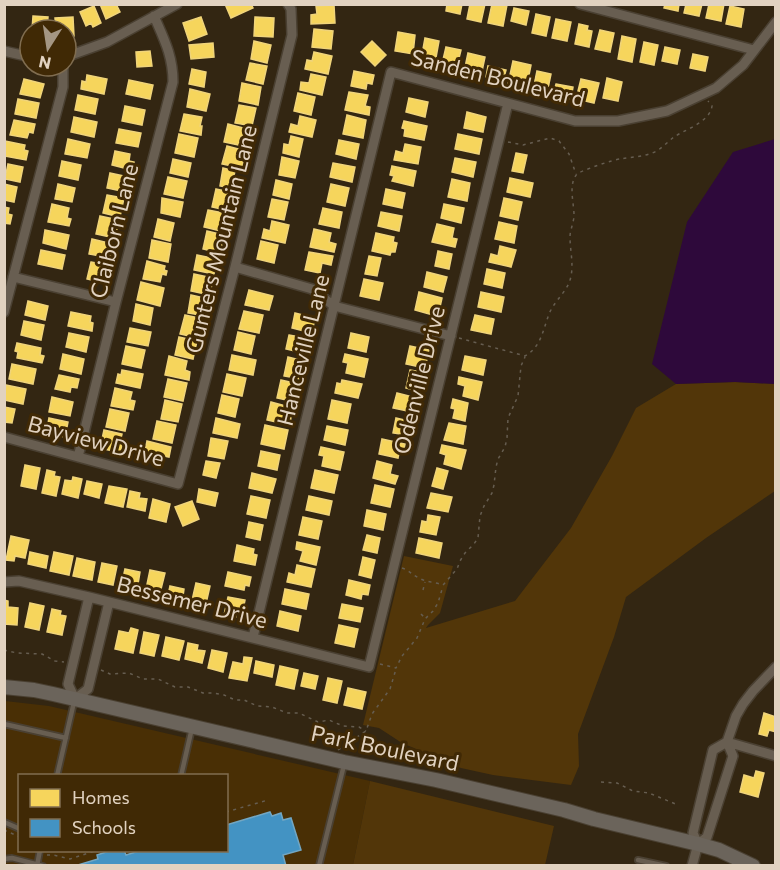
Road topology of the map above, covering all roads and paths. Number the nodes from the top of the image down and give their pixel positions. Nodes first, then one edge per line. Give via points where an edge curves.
1 (177, 4) edge
2 (288, 4) edge
3 (580, 4) edge
4 (154, 16) junction
5 (776, 22) edge
6 (754, 50) junction
7 (78, 52) edge
8 (391, 72) joint
9 (63, 78) edge
10 (708, 100) dead end
11 (508, 103) junction
12 (508, 142) dead end
13 (577, 175) junction
14 (235, 267) junction
15 (13, 277) junction
16 (116, 302) junction
17 (334, 306) junction
18 (4, 312) edge
19 (455, 337) junction
20 (525, 356) junction
21 (4, 437) edge
22 (78, 457) junction
23 (178, 484) joint
24 (401, 568) dead end
25 (425, 581) junction
26 (4, 582) edge
27 (443, 585) junction
28 (423, 590) dead end
29 (89, 597) junction
30 (109, 602) junction
31 (421, 614) dead end
32 (426, 618) junction
33 (253, 637) junction
34 (4, 650) edge
35 (66, 662) dead end
36 (380, 664) dead end
37 (369, 667) joint
38 (776, 667) edge
39 (396, 668) junction
40 (100, 670) dead end
41 (4, 687) edge
42 (75, 699) junction
43 (4, 724) edge
44 (193, 726) junction
45 (366, 730) junction
46 (66, 738) junction
47 (727, 742) junction
48 (776, 756) edge
49 (341, 757) junction
50 (57, 774) edge
51 (181, 774) edge
52 (601, 782) dead end
53 (268, 800) dead end
54 (678, 805) dead end
55 (228, 811) edge
56 (4, 822) edge
57 (18, 828) edge
58 (4, 830) edge
59 (18, 836) edge
60 (698, 844) junction
61 (93, 852) edge
62 (46, 855) dead end
63 (4, 859) edge
64 (638, 860) dead end
65 (37, 865) edge
66 (44, 866) edge
67 (319, 866) edge
68 (666, 866) edge
69 (692, 866) edge
70 (753, 866) edge

1 - 4 street
2 - 14 street, Gunters Mountain Lane via 292,35
3 - 6 street
4 - 7 street via 107,42
4 - 16 street, Claiborn Lane via 172,62 172,82
5 - 6 street, Sanden Boulevard
6 - 11 street, Sanden Boulevard via 716,88 667,111 618,121 575,121
8 - 11 street, Sanden Boulevard
8 - 17 street, Hanceville Lane
9 - 15 street
10 - 13 path via 711,113 658,150
11 - 19 street, Odenville Drive
12 - 13 path via 523,146 550,138 559,141
13 - 20 path via 572,191 570,280 550,310 537,345
14 - 17 street via 312,289
14 - 23 street, Gunters Mountain Lane
15 - 16 street
15 - 18 street
16 - 22 street, Claiborn Lane
17 - 19 street
17 - 33 street, Hanceville Lane
19 - 20 path
19 - 37 street, Odenville Drive
20 - 27 path via 518,396 508,418 505,447 498,459 492,493 480,516 478,538
21 - 22 street, Bayview Drive
22 - 23 street, Bayview Drive
24 - 25 path
25 - 27 path
25 - 28 path
26 - 29 street, Bessemer Drive via 19,581
27 - 32 path via 434,611
29 - 30 street, Bessemer Drive
29 - 42 street via 68,684
30 - 33 street, Bessemer Drive
30 - 42 street via 88,689
31 - 32 path
32 - 39 path
33 - 37 street, Bessemer Drive
34 - 35 path via 42,654
36 - 39 path
38 - 47 street via 736,716
39 - 45 path via 390,689
40 - 45 path via 158,679 175,687
41 - 42 main road, Park Boulevard
42 - 44 main road, Park Boulevard
42 - 46 lane
43 - 46 lane
44 - 49 main road, Park Boulevard
44 - 51 lane
45 - 49 path via 338,750
46 - 50 lane
47 - 48 street
47 - 60 street via 733,756 707,837
47 - 60 street via 713,750 693,833
49 - 60 main road, Park Boulevard
49 - 67 lane
52 - 54 path via 617,783
53 - 55 path
56 - 57 lane
58 - 59 path
60 - 69 street
60 - 70 main road, Park Boulevard
61 - 62 path via 70,859
63 - 65 lane
64 - 68 lane
65 - 66 lane

